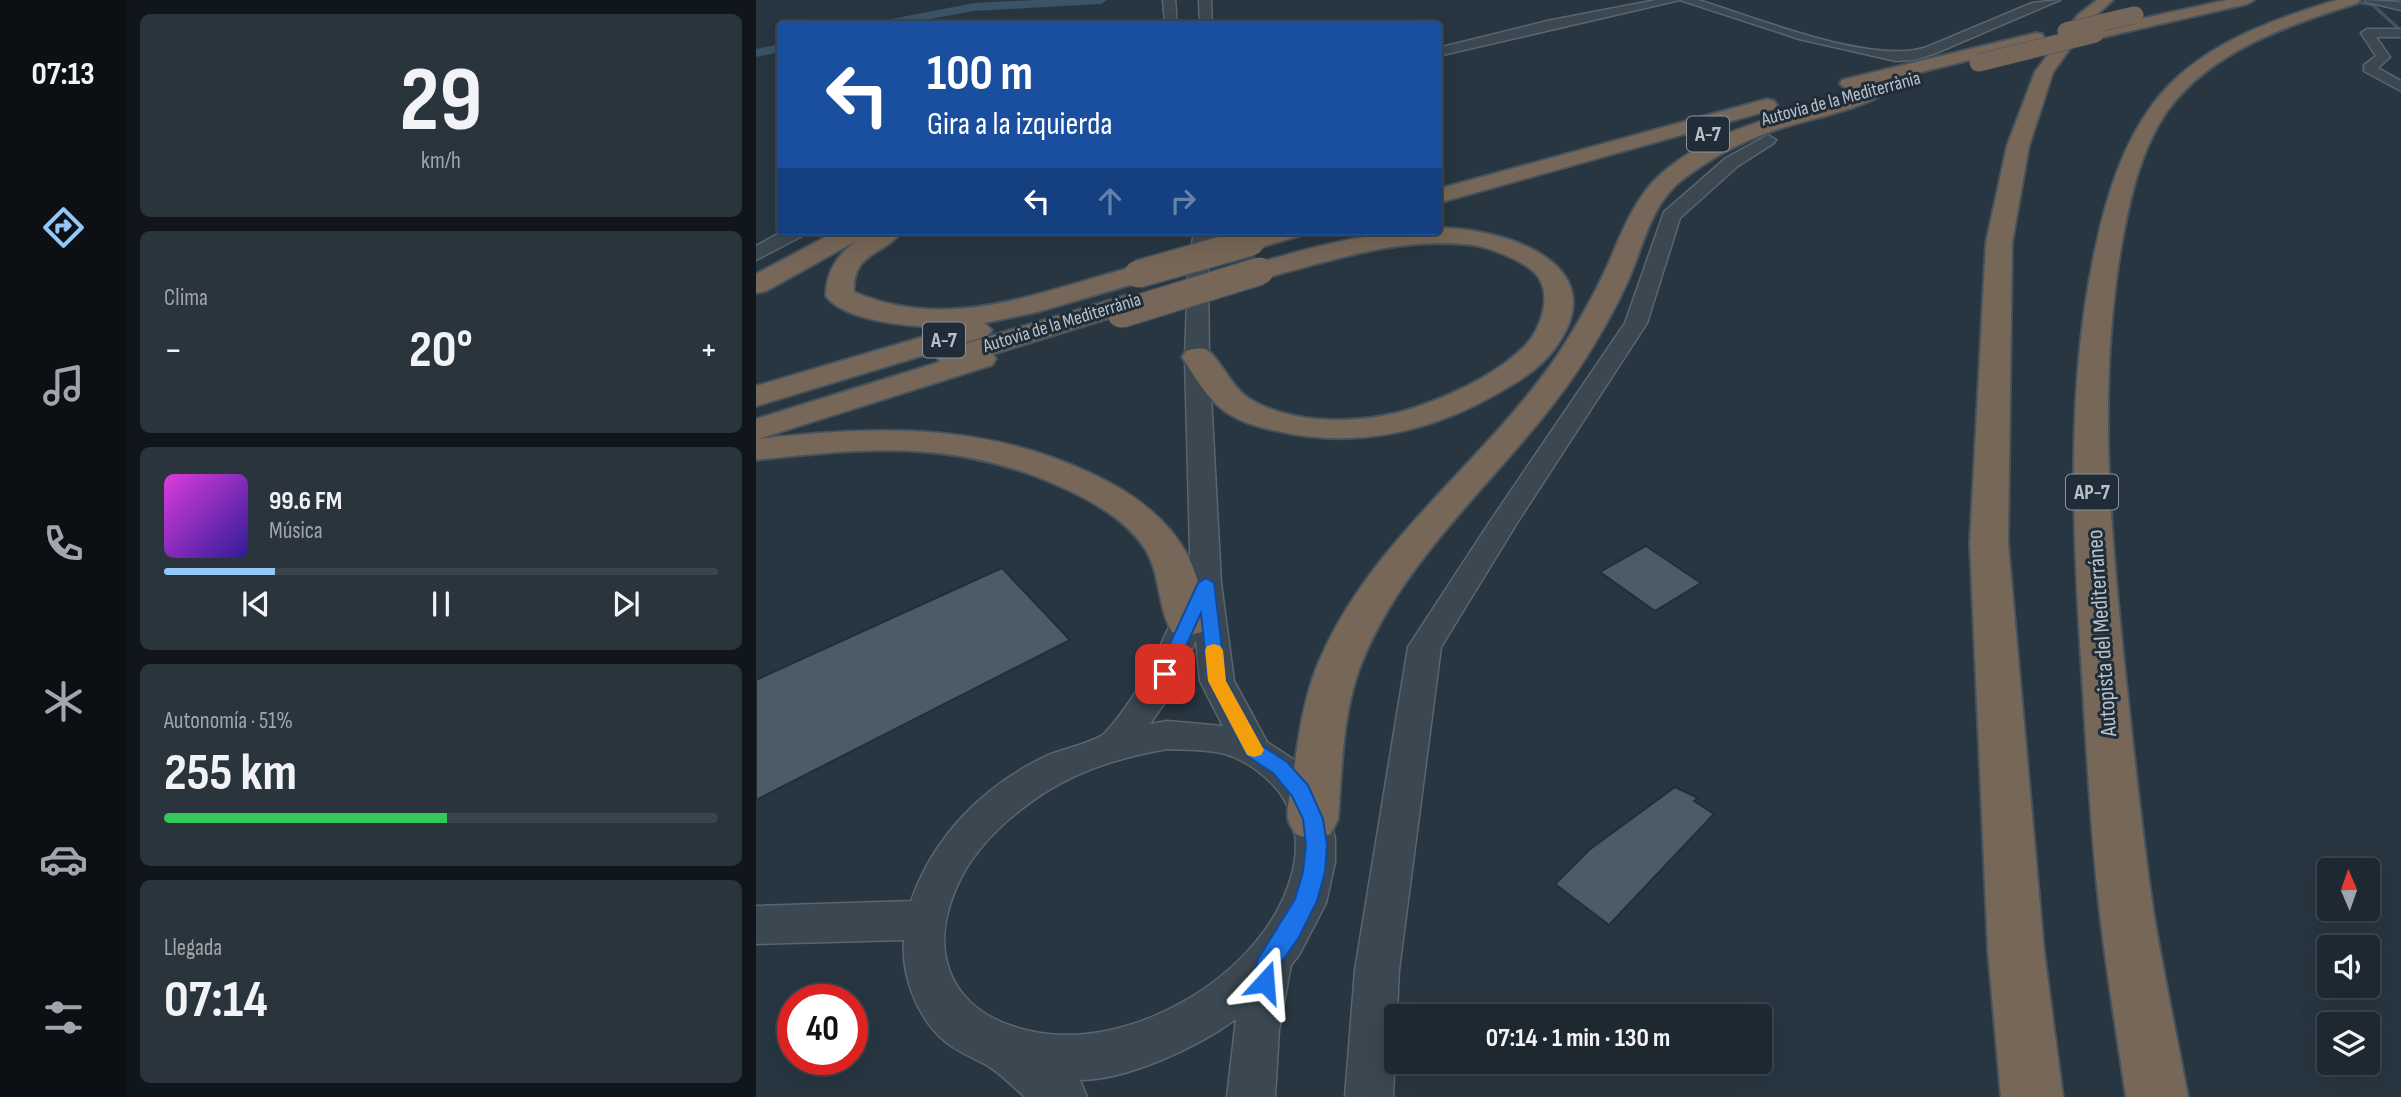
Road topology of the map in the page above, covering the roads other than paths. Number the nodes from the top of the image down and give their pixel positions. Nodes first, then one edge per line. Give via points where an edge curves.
1 (1169, 0) edge
2 (1205, 0) edge
3 (1674, 0) edge
4 (1686, 0) edge
5 (2054, 0) edge
6 (2204, 0) edge
7 (2247, 0) edge
8 (2355, 1) edge
9 (2401, 6) edge
10 (2112, 17) edge
11 (1171, 21) edge
12 (1206, 21) edge
13 (2401, 33) edge
14 (1442, 51) edge
15 (2401, 87) edge
16 (1879, 89) junction
17 (1670, 130) junction
18 (1768, 140) dead end
19 (1445, 180) edge
20 (1442, 195) edge
21 (1442, 210) edge
22 (790, 235) edge
23 (849, 235) edge
24 (883, 235) edge
25 (1193, 235) edge
26 (1203, 235) edge
27 (1285, 235) edge
28 (1306, 235) edge
29 (1352, 235) edge
30 (756, 254) edge
31 (1255, 257) junction
32 (1198, 271) junction
33 (756, 285) edge
34 (1130, 294) junction
35 (1197, 357) junction
36 (756, 396) edge
37 (756, 418) edge
38 (756, 430) edge
39 (756, 450) edge
40 (1206, 583) junction
41 (1186, 622) junction
42 (1117, 743) junction
43 (1254, 751) junction
44 (1313, 819) junction
45 (925, 919) junction
46 (756, 925) edge
47 (1270, 959) junction
48 (1004, 1051) junction
49 (1063, 1097) edge
50 (1251, 1097) edge
51 (1370, 1097) edge
52 (2032, 1097) edge
53 (2157, 1097) edge

1 - 11 street
2 - 12 street
3 - 14 street
4 - 5 street via 1874,55 1912,57 2026,7
6 - 10 highway, Autovia de la Mediterrània / A-7
7 - 10 highway, Autovia de la Mediterrània / A-7
8 - 9 street
8 - 53 highway, Autopista del Mediterráneo / AP-7 via 2302,17 2231,48 2173,92 2151,122 2126,171 2108,246 2096,323 2091,412 2095,571 2124,891
10 - 16 highway, Autovia de la Mediterrània / A-7, bridge via 1978,63
10 - 17 highway, Autovia de la Mediterrània / A-7, bridge
10 - 52 highway via 2084,18 2044,72 2018,146 1999,243 1989,543 2016,951
13 - 15 street via 2367,33 2383,57 2370,68
16 - 21 highway, Autovia de la Mediterrània / A-7
16 - 44 highway via 1866,97 1745,133 1670,177 1654,197 1566,365 1433,518 1357,623 1324,714
17 - 19 highway
17 - 20 highway, Autovia de la Mediterrània / A-7
18 - 51 street via 1732,162 1671,216 1636,323 1425,647 1377,970
22 - 30 street
23 - 33 highway
24 - 34 highway via 846,265 838,281 840,296 862,309 894,317 949,317
25 - 32 street
26 - 32 street
27 - 31 highway
28 - 31 highway
29 - 31 highway
31 - 34 highway, bridge
31 - 34 highway, bridge
31 - 35 highway via 1312,256 1434,235 1514,248 1551,272 1558,296 1553,327 1513,372 1452,405 1398,425 1357,429 1269,421 1219,390
32 - 35 street
34 - 36 highway, Autovia de la Mediterrània / A-7
34 - 37 highway, Autovia de la Mediterrània / A-7
34 - 38 highway
35 - 40 street
39 - 41 highway via 853,440 932,440 989,448 1055,470 1110,497 1142,520 1167,553
40 - 41 street
40 - 43 street via 1217,681
41 - 42 street via 1158,688
42 - 43 street via 1167,735 1202,737
42 - 45 street via 1034,779 996,807 964,841 940,878
43 - 44 street via 1280,768 1301,791
44 - 47 street via 1314,872 1306,901
45 - 46 street
45 - 48 street via 922,953 929,984 945,1012 971,1036
47 - 48 street via 1235,993 1194,1021 1146,1043 1096,1056 1048,1059
47 - 50 street via 1256,1030
48 - 49 street

